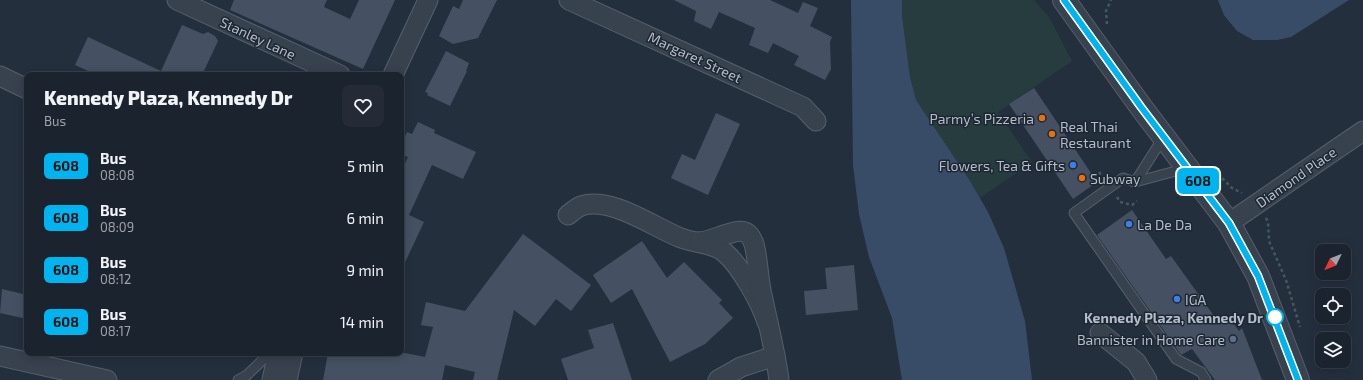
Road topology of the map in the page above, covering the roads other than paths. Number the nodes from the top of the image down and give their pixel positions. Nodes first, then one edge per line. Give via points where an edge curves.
1 (177, 0) edge
2 (428, 0) edge
3 (569, 0) edge
4 (1073, 3) edge
5 (333, 72) edge
6 (394, 72) edge
7 (0, 76) edge
8 (24, 88) edge
9 (816, 121) dead end
10 (1363, 131) edge
11 (1164, 136) junction
12 (1188, 168) junction
13 (1135, 182) junction
14 (568, 215) dead end
15 (1229, 223) junction
16 (691, 241) junction
17 (767, 322) junction
18 (1100, 333) dead end
19 (0, 356) edge
20 (267, 356) edge
21 (277, 356) edge
22 (292, 356) edge
23 (776, 356) junction
24 (108, 380) edge
25 (238, 380) edge
26 (272, 380) edge
27 (287, 380) edge
28 (718, 380) edge
29 (778, 380) edge
30 (1147, 380) edge
31 (1206, 380) edge
32 (1298, 380) edge

1 - 5 street, Stanley Lane
2 - 6 street
3 - 9 street, Margaret Street via 803,107
4 - 11 street via 1141,107
7 - 8 street
10 - 15 street, Diamond Place
11 - 12 street
11 - 13 lane
12 - 13 lane
12 - 15 street
13 - 31 lane via 1123,178 1074,213 1176,359 1201,372
14 - 16 street via 585,205 606,205
15 - 32 street via 1258,276
16 - 17 street via 717,248 728,256 758,300
16 - 17 street via 706,242 740,231 750,235
17 - 23 street
18 - 30 street via 1136,362
19 - 24 street
20 - 25 lane
21 - 26 street
22 - 27 street
23 - 28 street via 742,367
23 - 29 street

